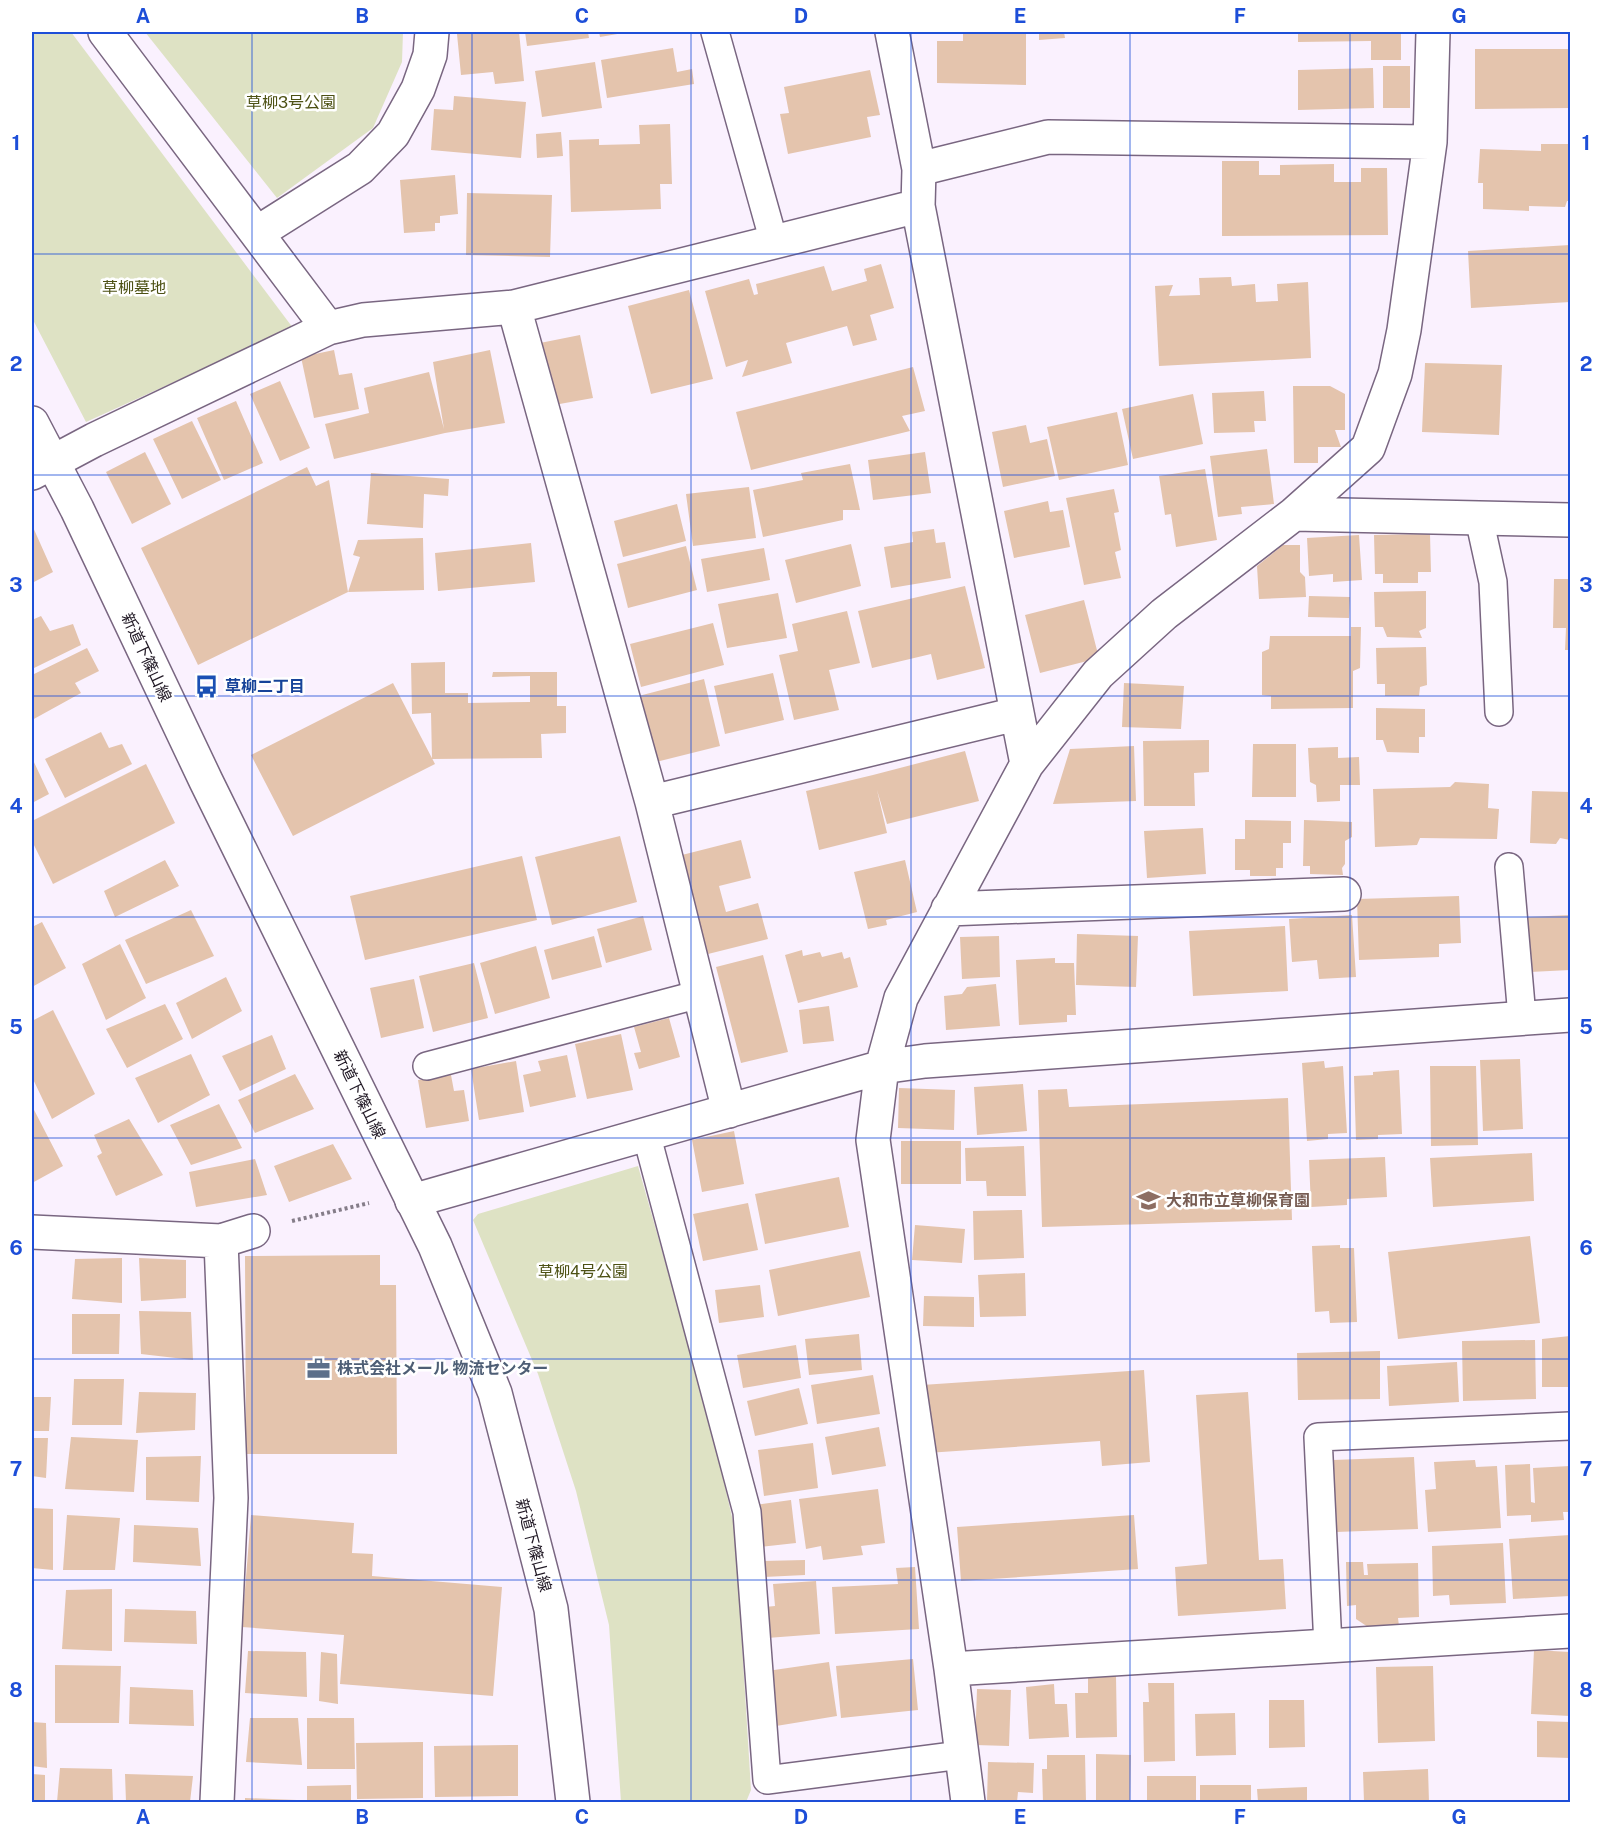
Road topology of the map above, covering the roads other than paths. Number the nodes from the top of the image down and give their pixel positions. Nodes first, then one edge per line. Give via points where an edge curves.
1 (105, 32) edge
2 (432, 32) edge
3 (715, 32) edge
4 (892, 32) edge
5 (1433, 32) edge
6 (1430, 142) junction
7 (919, 169) junction
8 (918, 206) junction
9 (257, 233) junction
10 (774, 242) junction
11 (514, 307) junction
12 (327, 328) junction
13 (32, 423) edge
14 (42, 467) edge
15 (1294, 514) junction
16 (1479, 518) junction
17 (1570, 520) edge
18 (1499, 712) dead end
19 (1016, 714) junction
20 (1027, 764) junction
21 (652, 802) junction
22 (1509, 867) dead end
23 (1344, 894) dead end
24 (948, 909) junction
25 (700, 994) junction
26 (1570, 1015) edge
27 (1522, 1017) junction
28 (427, 1066) dead end
29 (882, 1067) junction
30 (729, 1111) junction
31 (646, 1133) junction
32 (412, 1201) junction
33 (253, 1231) road end
34 (32, 1232) edge
35 (221, 1241) junction
36 (1570, 1426) edge
37 (1570, 1631) edge
38 (1328, 1646) junction
39 (951, 1669) junction
40 (961, 1755) junction
41 (217, 1803) edge
42 (573, 1803) edge
43 (968, 1803) edge

1 - 9 street
2 - 9 street via 430,55 418,89 393,134 360,168
3 - 10 lane
4 - 7 street
5 - 6 street
6 - 7 street via 1048,137
6 - 15 street via 1404,330 1384,405 1368,448
7 - 8 street
8 - 10 street
8 - 19 street
9 - 12 street
10 - 11 street
11 - 12 street via 363,320
11 - 21 street
12 - 14 street
13 - 14 street, 新道下篠山線
14 - 32 street, 新道下篠山線
15 - 16 street
15 - 20 street via 1164,614 1098,674
16 - 17 street
16 - 18 lane via 1493,582
19 - 20 street
19 - 21 street
20 - 24 street
21 - 25 street
22 - 27 lane
23 - 24 street
24 - 29 street via 901,998
25 - 28 lane
25 - 30 street
26 - 27 street
27 - 29 street
29 - 30 street
29 - 39 street via 873,1140
30 - 31 street
31 - 32 street
31 - 40 lane via 747,1512 767,1780
32 - 42 street, 新道下篠山線 via 435,1246 495,1393 551,1609
33 - 35 street
34 - 35 street
35 - 41 street via 231,1498
36 - 38 lane via 1318,1437
37 - 38 street
38 - 39 street
39 - 40 street
40 - 43 street

